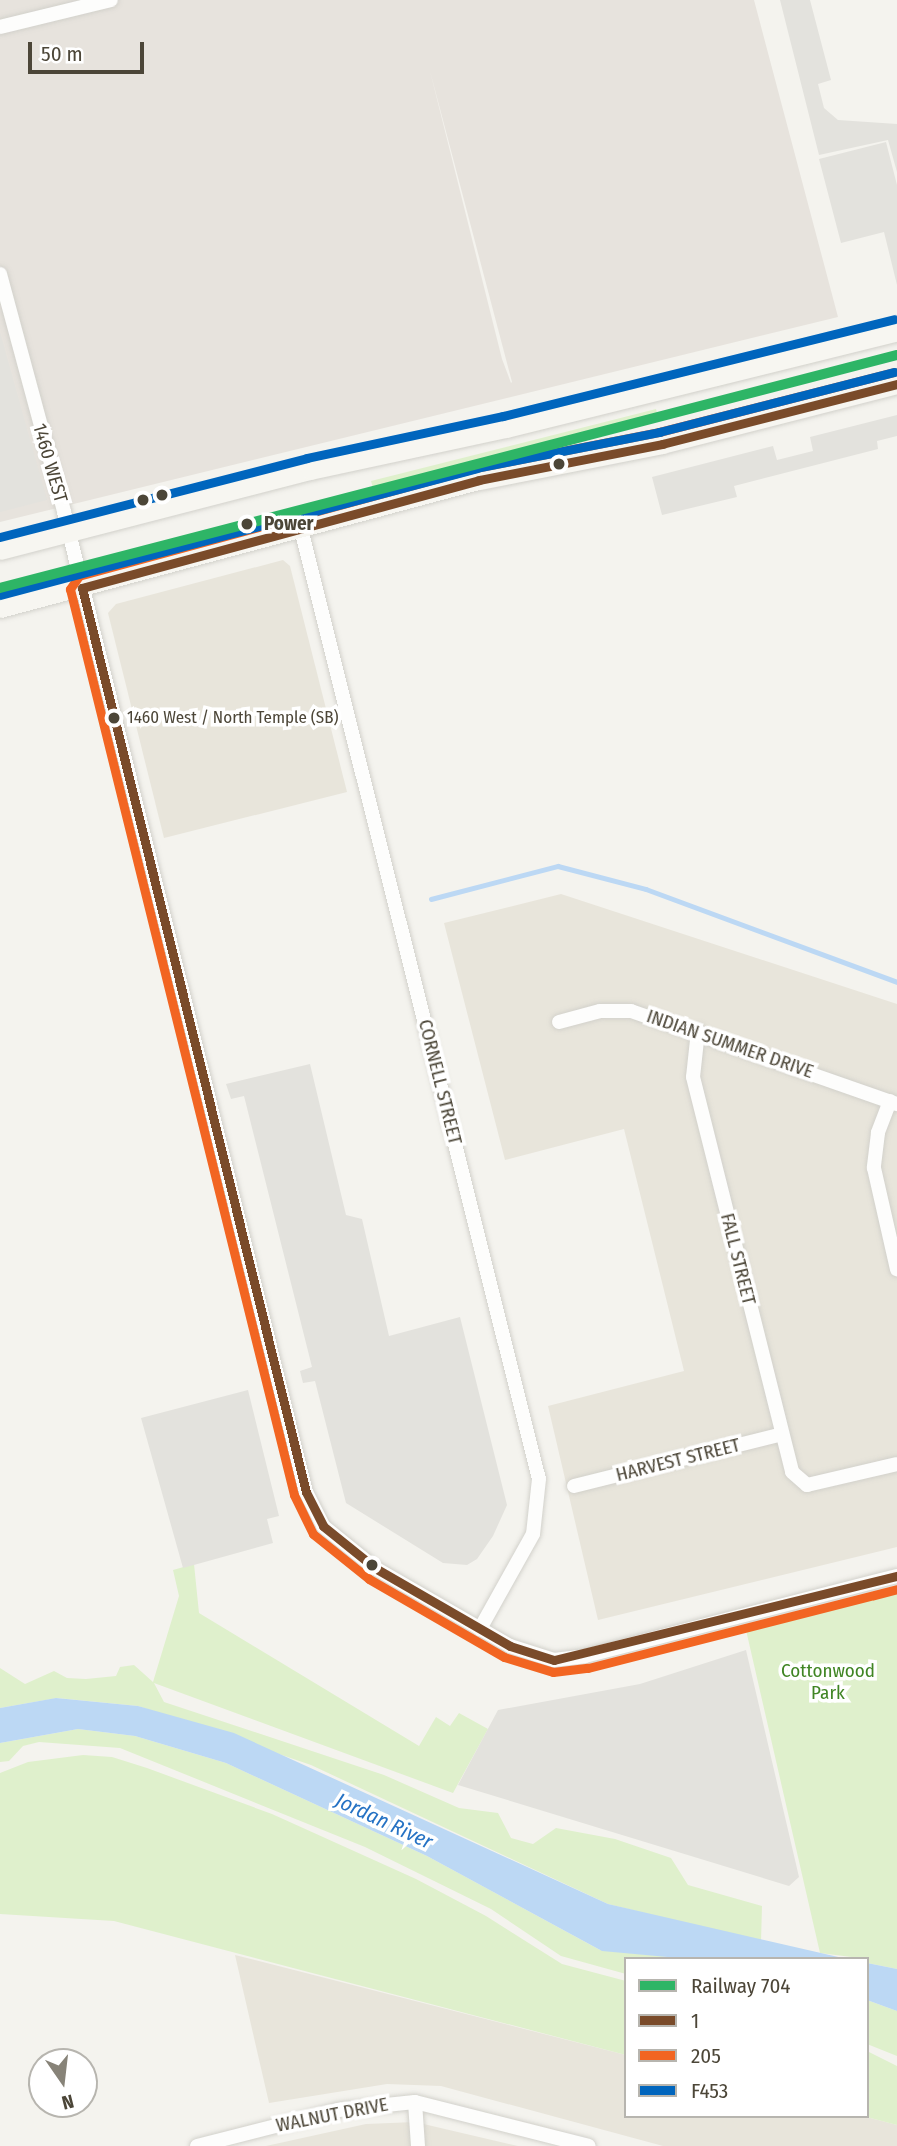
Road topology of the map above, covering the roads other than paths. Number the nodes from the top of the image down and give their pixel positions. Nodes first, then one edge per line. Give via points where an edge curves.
1 (111, 0) edge
2 (0, 27) edge
3 (0, 274) edge
4 (897, 331) edge
5 (897, 384) edge
6 (300, 525) junction
7 (69, 531) junction
8 (0, 550) edge
9 (82, 588) junction
10 (0, 608) edge
11 (559, 1022) dead end
12 (698, 1031) junction
13 (894, 1102) edge
14 (897, 1269) edge
15 (782, 1434) junction
16 (897, 1464) edge
17 (574, 1486) dead end
18 (897, 1576) edge
19 (480, 1629) junction
20 (415, 2102) junction
21 (237, 2141) edge
22 (197, 2146) edge
23 (418, 2146) edge
24 (589, 2146) edge

1 - 2 street
3 - 7 street, 1460 WEST
4 - 7 main road
5 - 6 main road via 662,444 479,480
6 - 9 main road
6 - 19 street, CORNELL STREET via 539,1479 533,1534
7 - 8 main road
7 - 9 street, 1460 WEST
9 - 10 main road
9 - 19 street, 1460 WEST via 313,1510 351,1551
11 - 12 street, INDIAN SUMMER DRIVE via 622,1009
12 - 13 street, INDIAN SUMMER DRIVE
12 - 15 street, FALL STREET via 693,1077
13 - 14 street via 878,1133 873,1168
15 - 16 street, FALL STREET via 801,1483 817,1484
15 - 17 street, HARVEST STREET
18 - 19 street, 1460 WEST via 570,1659 523,1653
20 - 21 street, WALNUT DRIVE via 364,2105
20 - 23 street
20 - 24 street, WALNUT DRIVE
21 - 22 street, WALNUT DRIVE

